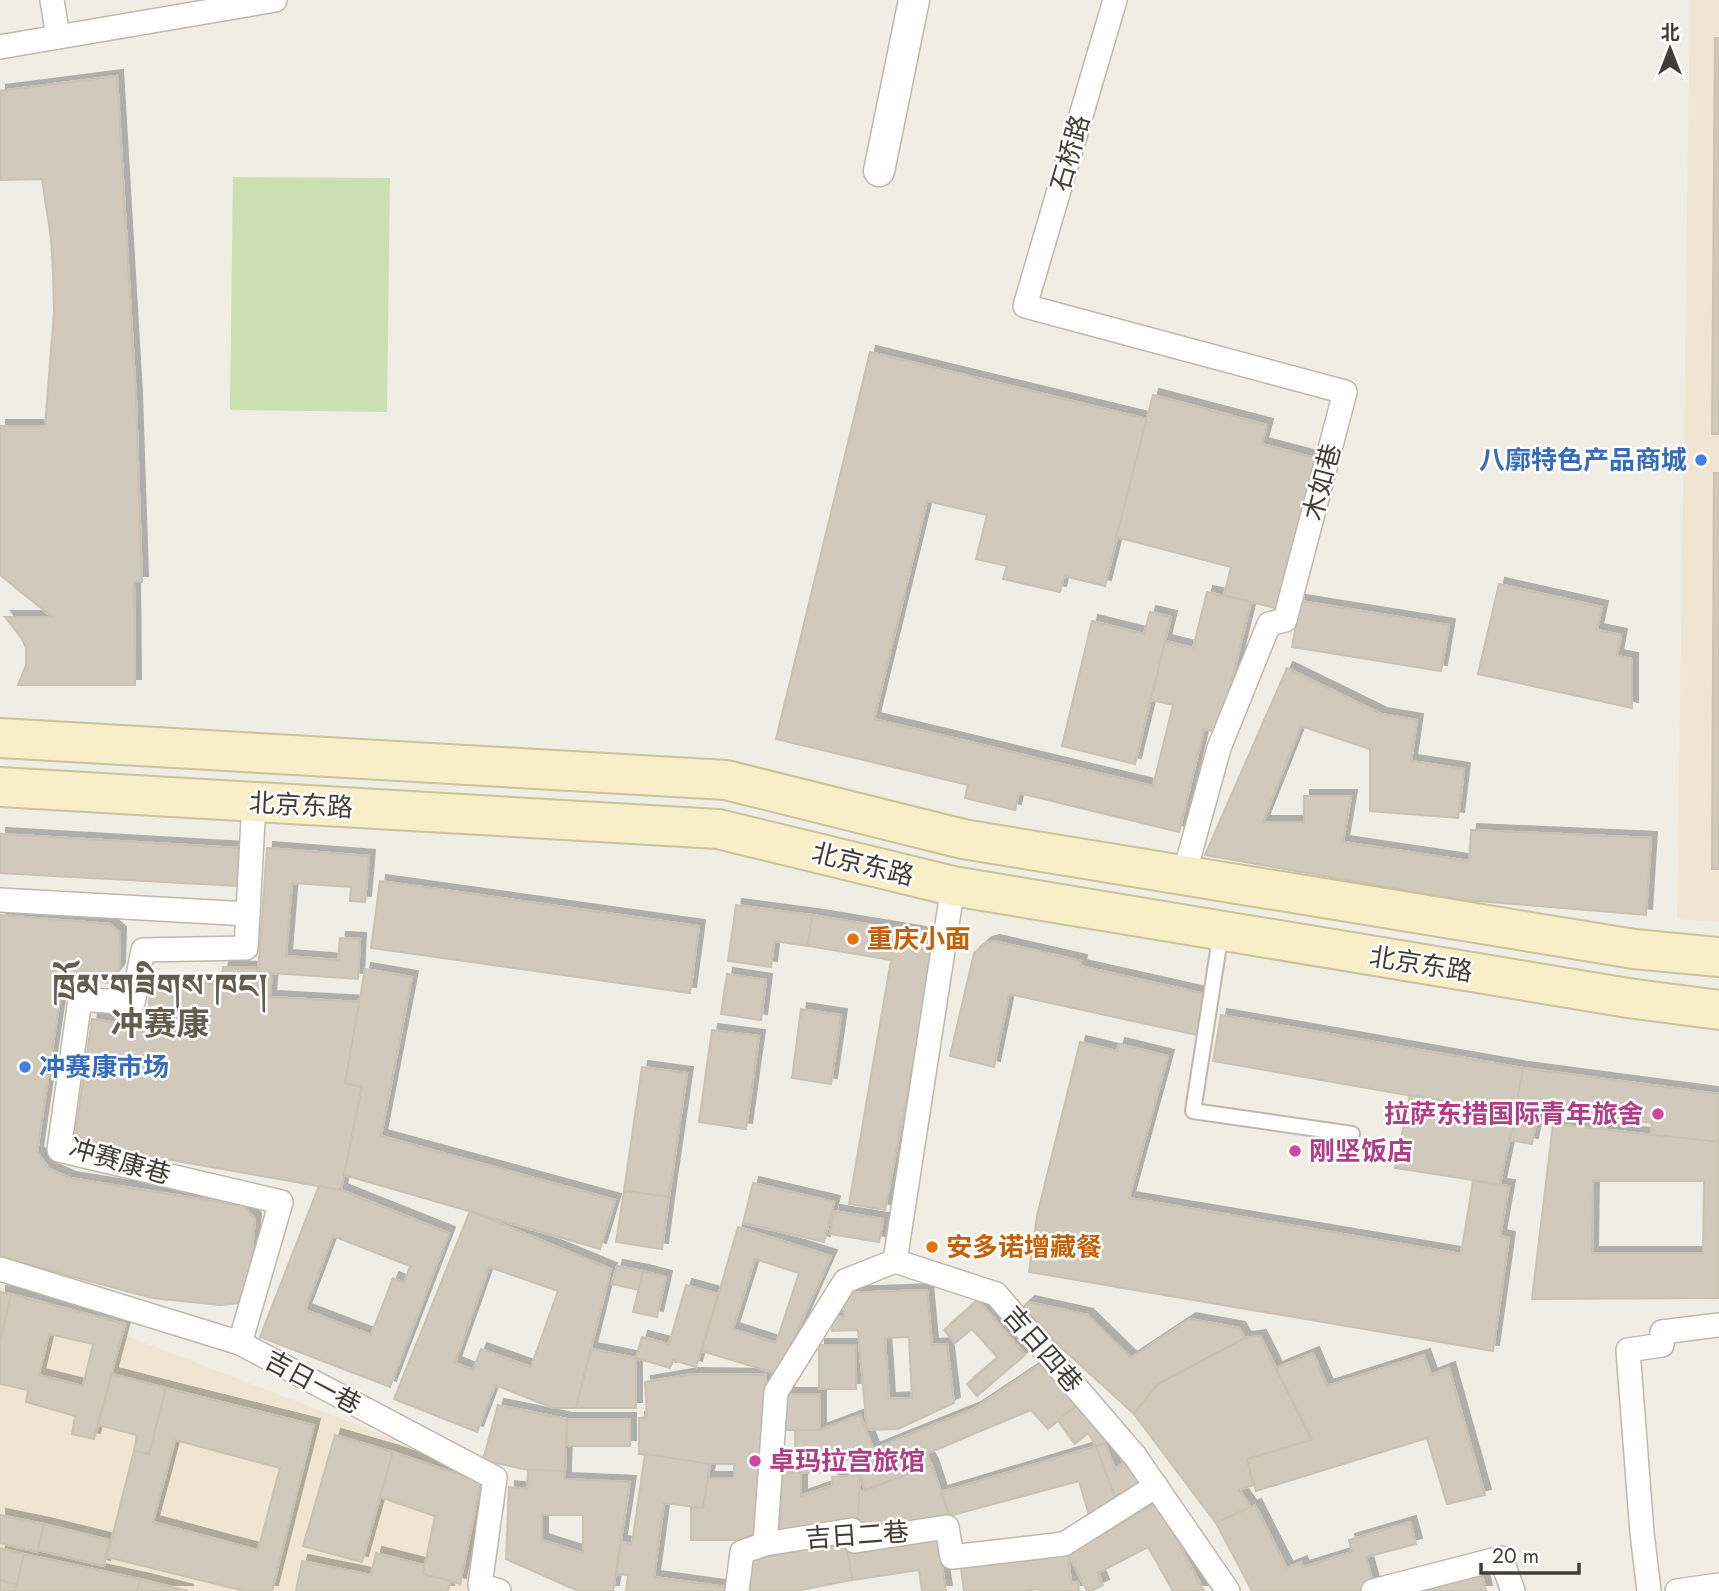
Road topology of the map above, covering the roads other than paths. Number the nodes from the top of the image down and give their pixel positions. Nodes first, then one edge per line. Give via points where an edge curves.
1 (52, 0) edge
2 (275, 0) edge
3 (915, 0) edge
4 (1115, 0) edge
5 (58, 37) junction
6 (0, 47) edge
7 (879, 171) dead end
8 (1025, 306) joint
9 (0, 738) edge
10 (0, 787) edge
11 (254, 802) junction
12 (1184, 875) junction
13 (953, 886) junction
14 (0, 900) edge
15 (248, 914) junction
16 (1221, 931) junction
17 (1719, 957) edge
18 (1719, 1010) edge
19 (1352, 1134) dead end
20 (895, 1261) junction
21 (0, 1269) edge
22 (1719, 1325) edge
23 (240, 1343) junction
24 (1156, 1486) junction
25 (765, 1545) junction
26 (1719, 1585) edge
27 (481, 1589) edge
28 (737, 1591) edge
29 (1228, 1591) edge
30 (1373, 1591) edge
31 (1513, 1591) edge
32 (1649, 1591) edge
33 (1677, 1591) edge

1 - 5 street
2 - 5 street
3 - 7 street
4 - 8 street, 石桥路
5 - 6 street
8 - 12 street, 木如巷 via 1345,392 1285,620 1269,624 1219,748
9 - 12 main road, 北京东路 via 726,780 963,839
10 - 11 main road, 北京东路
11 - 13 main road, 北京东路 via 718,829
11 - 15 street, 冲赛康巷
12 - 17 main road, 北京东路 via 1634,949
13 - 16 main road, 北京东路
13 - 20 street
14 - 15 street
15 - 23 street, 冲赛康巷 via 246,948 143,950 133,1003 80,999 59,1150 281,1202
16 - 18 main road, 北京东路
16 - 19 lane via 1193,1111
20 - 24 street, 吉日四巷 via 996,1294 1135,1455
20 - 25 street via 845,1281 776,1392
21 - 23 street, 吉日一巷
22 - 32 street via 1662,1332 1662,1345 1628,1350
23 - 27 street, 吉日一巷 via 495,1478
24 - 25 street, 吉日二巷 via 1064,1544 952,1558 947,1527 855,1541 852,1530
24 - 29 street, 吉日四巷
25 - 28 street via 742,1552
26 - 33 street
30 - 31 street via 1501,1558

